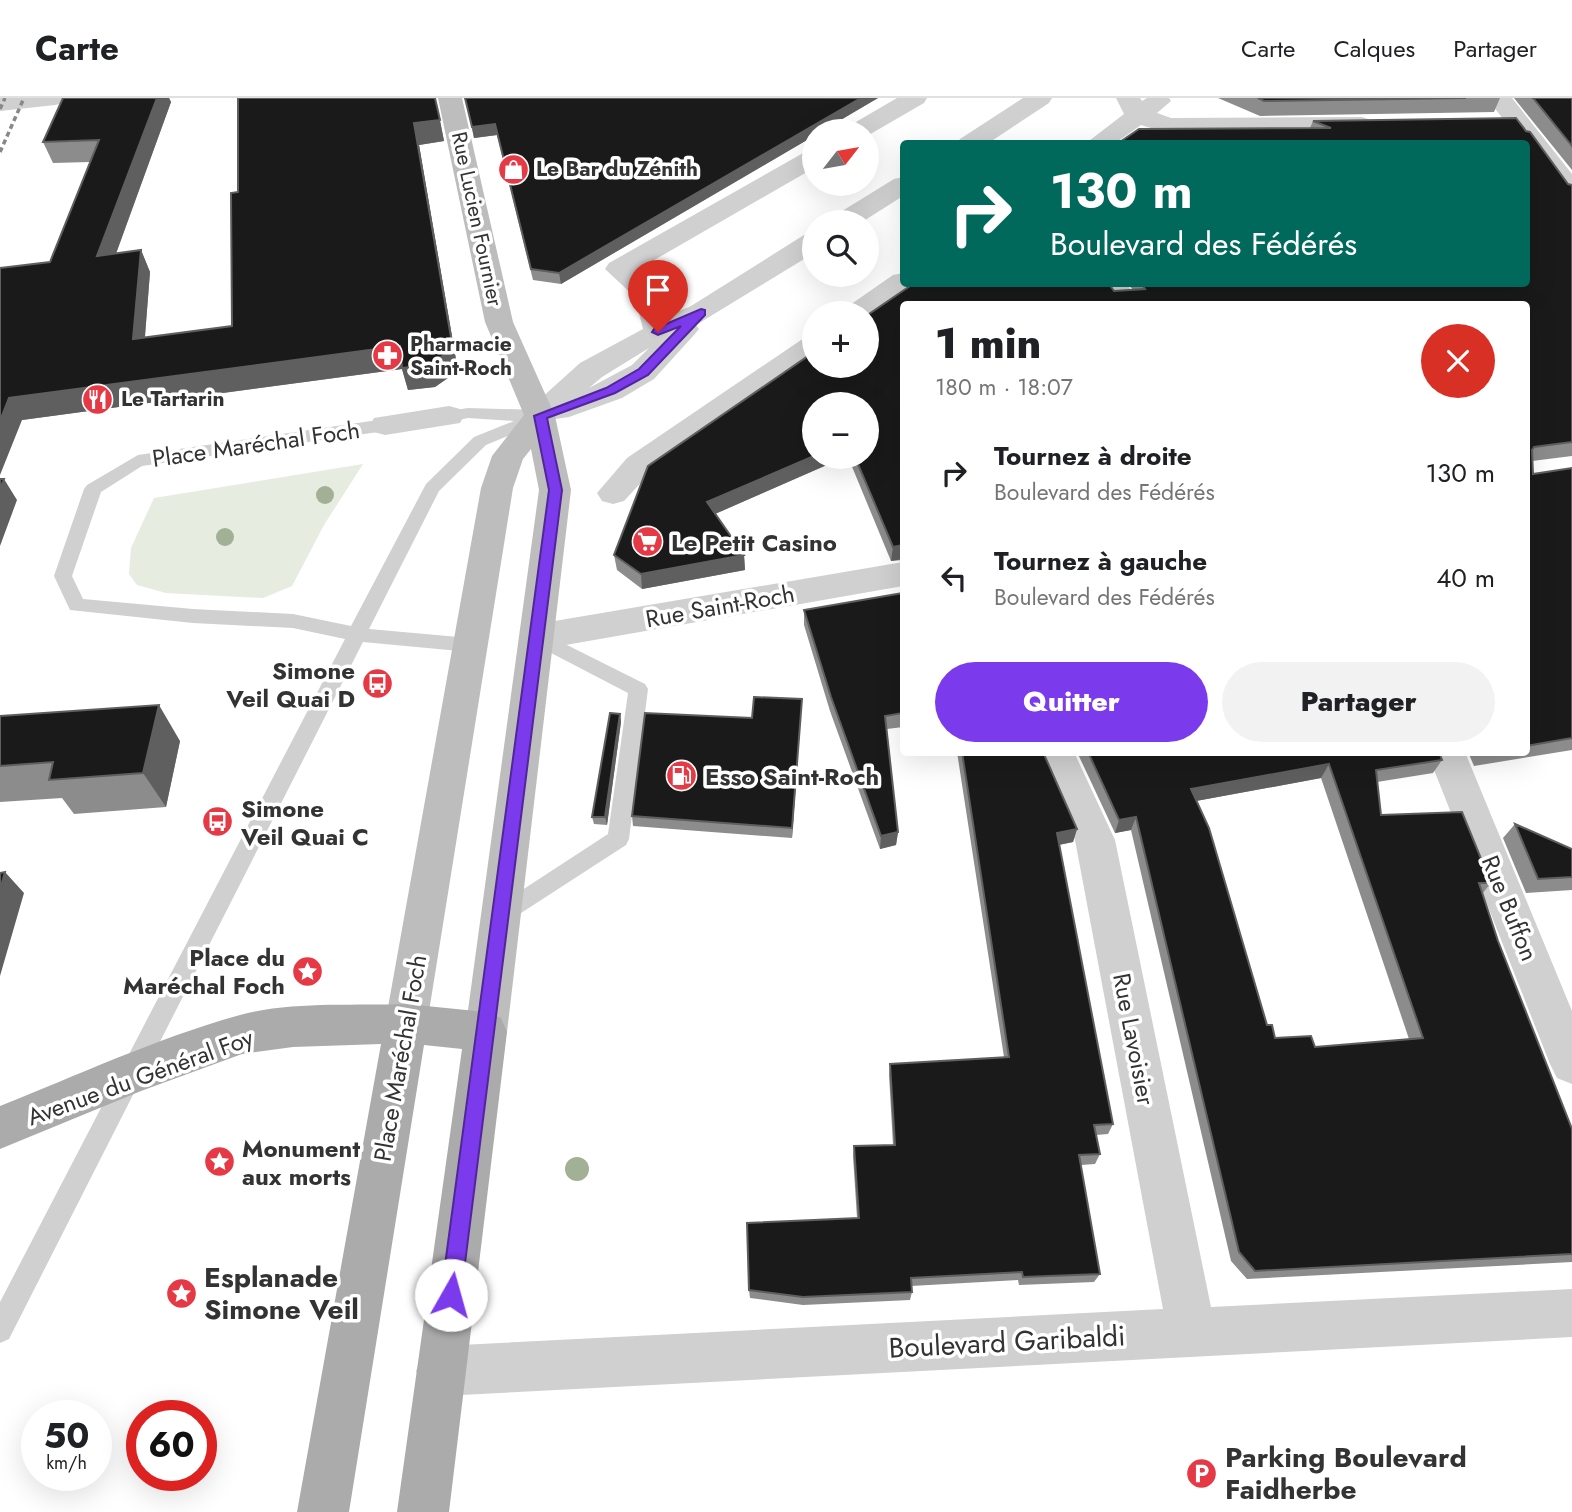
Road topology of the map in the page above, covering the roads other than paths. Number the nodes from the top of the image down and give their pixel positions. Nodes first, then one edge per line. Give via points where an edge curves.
1 (55, 98) edge
2 (450, 98) edge
3 (1040, 98) edge
4 (1163, 98) edge
5 (1499, 98) edge
6 (898, 101) edge
7 (0, 104) edge
8 (1133, 106) edge
9 (874, 119) edge
10 (1518, 122) junction
11 (1487, 124) edge
12 (1390, 125) edge
13 (975, 140) edge
14 (1101, 140) edge
15 (802, 164) edge
16 (900, 187) edge
17 (1572, 191) edge
18 (863, 210) edge
19 (802, 249) edge
20 (900, 283) edge
21 (874, 301) edge
22 (701, 313) junction
23 (658, 332) junction
24 (802, 352) edge
25 (449, 416) joint
26 (540, 416) junction
27 (385, 425) joint
28 (613, 493) dead end
29 (900, 575) edge
30 (359, 635) junction
31 (537, 637) junction
32 (470, 645) junction
33 (1057, 756) edge
34 (1448, 756) edge
35 (501, 916) junction
36 (406, 1024) junction
37 (486, 1032) junction
38 (1572, 1064) edge
39 (131, 1074) junction
40 (0, 1128) edge
41 (1572, 1313) edge
42 (0, 1330) edge
43 (1192, 1332) junction
44 (441, 1371) junction
45 (323, 1512) edge
46 (423, 1512) edge

1 - 7 street
2 - 26 main road, Rue Lucien Fournier via 499,322
3 - 13 street
4 - 8 street
5 - 10 street
6 - 9 street
8 - 12 street via 1168,125 1195,127
8 - 14 street
10 - 11 street
10 - 17 street
15 - 23 street via 619,269 648,293
16 - 18 street
19 - 22 street
20 - 21 street
22 - 23 street
22 - 26 street via 643,372 611,391
23 - 26 street via 591,370
24 - 28 street via 638,466
25 - 26 lane, Place Maréchal Foch
25 - 27 street, Place Maréchal Foch
26 - 30 lane via 480,441 432,488
26 - 31 main road via 555,490
26 - 32 main road, Place Maréchal Foch via 508,456 497,488
27 - 30 lane, Place Maréchal Foch via 138,461 93,489 63,576 77,605 293,621
29 - 31 street, Rue Saint-Roch
30 - 32 lane, Place Maréchal Foch
30 - 39 lane
31 - 35 main road
31 - 35 lane via 638,689 637,702 618,839
32 - 36 main road, Place Maréchal Foch
33 - 43 street, Rue Lavoisier via 1095,840
34 - 38 street, Rue Buffon
35 - 37 main road
36 - 37 main road, Avenue du Général Foy
36 - 39 main road, Avenue du Général Foy via 293,1027 242,1034
36 - 45 main road, Place Maréchal Foch
37 - 44 main road
39 - 40 main road, Avenue du Général Foy
39 - 42 lane
41 - 43 street, Boulevard Garibaldi
43 - 44 street, Boulevard Garibaldi
44 - 46 main road

